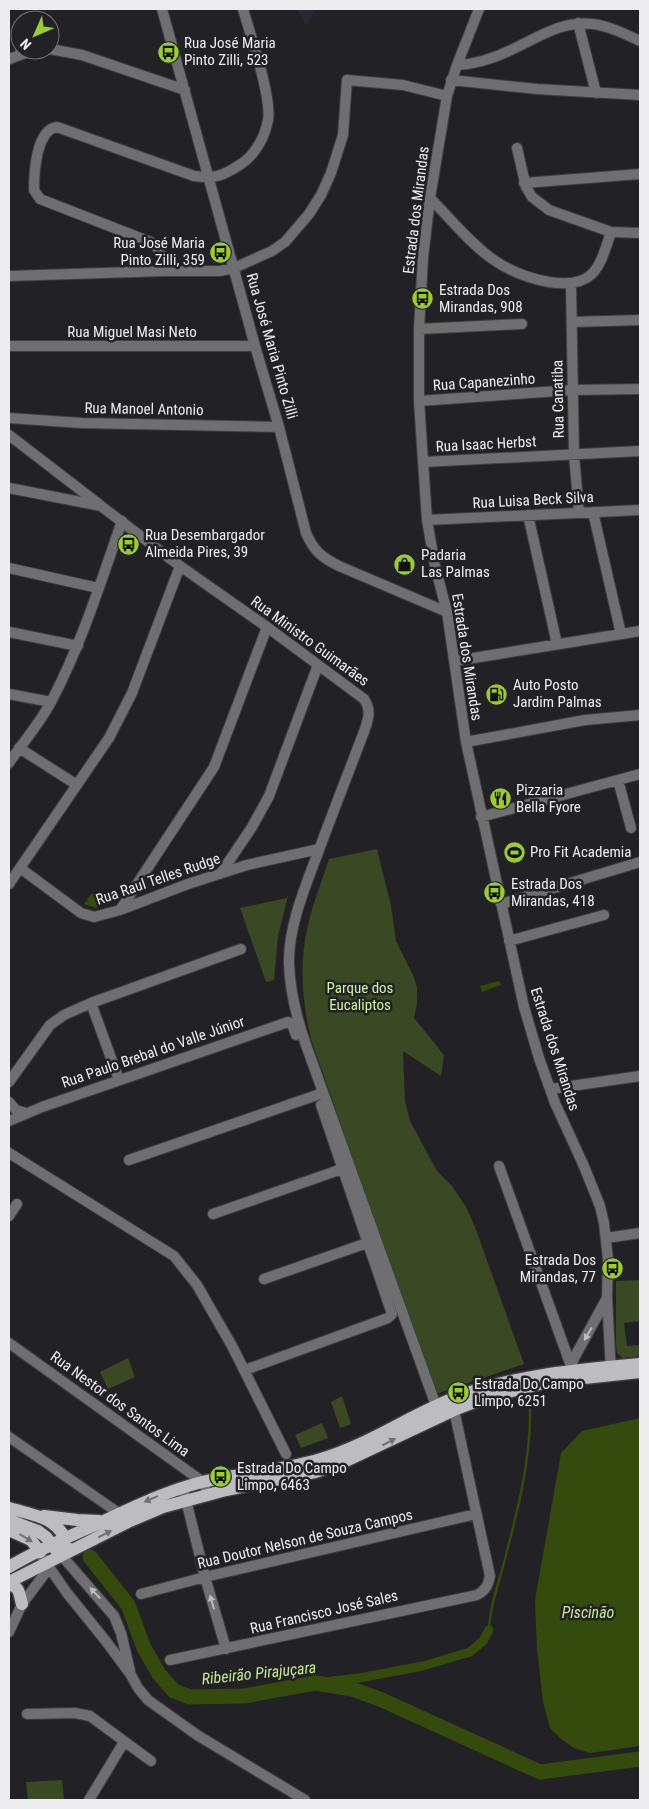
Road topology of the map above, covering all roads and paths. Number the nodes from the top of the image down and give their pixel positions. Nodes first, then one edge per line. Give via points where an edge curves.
1 (162, 9) edge
2 (243, 9) edge
3 (479, 9) edge
4 (578, 23) junction
5 (640, 41) edge
6 (60, 51) edge
7 (457, 65) junction
8 (452, 80) junction
9 (185, 90) junction
10 (596, 93) junction
11 (448, 96) junction
12 (640, 96) edge
13 (517, 148) dead end
14 (640, 174) edge
15 (209, 178) junction
16 (524, 183) junction
17 (430, 198) junction
18 (611, 232) junction
19 (640, 233) edge
20 (234, 268) junction
21 (165, 271) junction
22 (9, 276) edge
23 (571, 285) junction
24 (640, 320) edge
25 (572, 322) junction
26 (522, 324) dead end
27 (419, 329) junction
28 (9, 346) edge
29 (255, 346) junction
30 (640, 389) edge
31 (572, 390) junction
32 (419, 402) junction
33 (9, 418) edge
34 (279, 427) junction
35 (9, 435) edge
36 (640, 451) edge
37 (574, 455) junction
38 (423, 462) junction
39 (72, 483) junction
40 (9, 488) edge
41 (62, 499) junction
42 (101, 506) junction
43 (640, 510) edge
44 (579, 512) junction
45 (593, 512) junction
46 (528, 515) junction
47 (427, 520) junction
48 (122, 521) junction
49 (180, 566) junction
50 (9, 568) edge
51 (98, 588) junction
52 (447, 612) junction
53 (267, 627) junction
54 (640, 631) edge
55 (9, 632) edge
56 (621, 634) junction
57 (557, 644) junction
58 (78, 646) junction
59 (455, 661) junction
60 (318, 665) junction
61 (9, 694) edge
62 (51, 702) junction
63 (640, 715) edge
64 (466, 742) junction
65 (19, 748) junction
66 (9, 763) edge
67 (640, 774) edge
68 (618, 780) junction
69 (77, 785) junction
70 (481, 817) junction
71 (631, 828) dead end
72 (319, 849) junction
73 (640, 862) edge
74 (20, 868) junction
75 (221, 873) junction
76 (9, 884) edge
77 (501, 904) junction
78 (120, 910) junction
79 (604, 915) dead end
80 (509, 941) junction
81 (241, 949) dead end
82 (92, 1003) junction
83 (640, 1076) edge
84 (119, 1080) junction
85 (9, 1082) edge
86 (551, 1089) junction
87 (317, 1095) junction
88 (9, 1102) edge
89 (26, 1113) junction
90 (9, 1121) edge
91 (9, 1153) edge
92 (129, 1160) dead end
93 (499, 1166) dead end
94 (342, 1169) junction
95 (17, 1204) dead end
96 (213, 1214) dead end
97 (9, 1216) edge
98 (640, 1233) edge
99 (606, 1238) junction
100 (367, 1243) junction
101 (264, 1279) dead end
102 (607, 1297) junction
103 (9, 1343) edge
104 (640, 1364) edge
105 (245, 1370) junction
106 (611, 1371) junction
107 (572, 1372) junction
108 (640, 1372) edge
109 (434, 1400) dead end
110 (454, 1410) junction
111 (9, 1437) edge
112 (286, 1454) dead end
113 (205, 1488) junction
114 (185, 1494) junction
115 (9, 1508) edge
116 (120, 1514) junction
117 (476, 1514) junction
118 (35, 1515) junction
119 (9, 1520) edge
120 (104, 1521) junction
121 (9, 1530) edge
122 (65, 1538) junction
123 (51, 1544) junction
124 (40, 1552) junction
125 (64, 1555) junction
126 (48, 1566) junction
127 (9, 1568) edge
128 (205, 1577) junction
129 (9, 1584) edge
130 (142, 1594) dead end
131 (22, 1604) junction
132 (9, 1632) edge
133 (121, 1633) junction
134 (105, 1640) junction
135 (226, 1649) junction
136 (170, 1660) dead end
137 (131, 1675) junction
138 (27, 1714) dead end
139 (124, 1742) junction
140 (151, 1761) dead end
141 (89, 1800) edge
142 (305, 1800) edge

1 - 9 street, Rua José Maria Pinto Zilli
2 - 15 street via 267,97 268,120 258,146 247,160
3 - 7 street, Estrada dos Mirandas
4 - 5 street via 602,26
4 - 7 street via 555,28 483,61
4 - 10 street
6 - 9 street via 82,55
7 - 8 street, Estrada dos Mirandas
8 - 10 street
8 - 11 street, Estrada dos Mirandas
9 - 15 street, Rua José Maria Pinto Zilli
10 - 12 street
11 - 17 street, Estrada dos Mirandas
11 - 20 street via 403,85 347,80 343,135 321,195 284,242
13 - 16 street
14 - 16 street
15 - 20 street, Rua José Maria Pinto Zilli
15 - 21 street via 184,174 63,128 53,128 41,142 34,180 37,196 153,243 161,252
16 - 18 street via 532,197 549,210
17 - 23 street via 492,261 526,277
17 - 27 street, Estrada dos Mirandas
18 - 19 street
18 - 23 street via 594,272
20 - 21 street
20 - 29 street, Rua José Maria Pinto Zilli
21 - 22 street
23 - 25 street, Rua Canatiba
24 - 25 street
25 - 31 street, Rua Canatiba
26 - 27 street
27 - 32 street, Estrada dos Mirandas
28 - 29 street, Rua Miguel Masi Neto
29 - 34 street, Rua José Maria Pinto Zilli
30 - 31 street, Rua Capanezinho
31 - 32 street, Rua Capanezinho
31 - 37 street, Rua Canatiba
32 - 38 street, Estrada dos Mirandas
33 - 34 street, Rua Manoel Antonio via 81,423
34 - 52 street, Rua José Maria Pinto Zilli via 306,533 319,554 339,566
35 - 39 street, Rua Ministro Guimarães
36 - 37 street, Rua Isaac Herbst
37 - 38 street, Rua Isaac Herbst
37 - 44 street, Rua Canatiba
38 - 47 street, Estrada dos Mirandas
39 - 41 street via 70,492
39 - 42 street, Rua Ministro Guimarães
40 - 41 street
41 - 42 street
42 - 48 street, Rua Ministro Guimarães
43 - 45 street, Rua Luisa Beck Silva
44 - 45 street, Rua Luisa Beck Silva
44 - 46 street, Rua Luisa Beck Silva
45 - 56 street
46 - 47 street, Rua Luisa Beck Silva
46 - 57 street
47 - 52 street, Estrada dos Mirandas
48 - 49 street, Rua Ministro Guimarães
48 - 51 street
49 - 53 street, Rua Ministro Guimarães
49 - 69 street via 128,701 109,738
50 - 51 street
51 - 58 street
52 - 59 street, Estrada dos Mirandas
53 - 60 street, Rua Ministro Guimarães
53 - 78 street via 214,767
54 - 56 street
55 - 58 street
56 - 57 street
57 - 59 street
58 - 62 street
59 - 64 street, Estrada dos Mirandas
60 - 72 street, Rua Ministro Guimarães via 364,699 370,710
60 - 75 street via 269,796
61 - 62 street
62 - 65 street
63 - 64 street via 585,720
64 - 70 street, Estrada dos Mirandas
65 - 66 street
65 - 69 street
67 - 68 street
68 - 70 street
68 - 71 street
69 - 74 street
70 - 77 street, Estrada dos Mirandas
72 - 75 street, Rua Raul Telles Rudge
72 - 109 street, Rua Ministro Guimarães via 298,909 289,962 291,991 297,1019
73 - 77 street
74 - 76 street
74 - 78 street, Rua Raul Telles Rudge via 87,916
75 - 78 street, Rua Raul Telles Rudge
77 - 80 street, Estrada dos Mirandas
79 - 80 street
80 - 86 street, Estrada dos Mirandas via 531,1032
81 - 82 street
82 - 84 street
82 - 85 street via 50,1025
83 - 86 street
84 - 87 street, Rua Paulo Brebal do Valle Júnior via 291,1022
84 - 89 street, Rua Paulo Brebal do Valle Júnior
86 - 99 street, Estrada dos Mirandas via 600,1206
87 - 92 street
87 - 94 street
88 - 89 street via 16,1110
89 - 90 street, Rua Paulo Brebal do Valle Júnior
91 - 105 street via 174,1256 197,1286
93 - 107 street
94 - 96 street
94 - 100 street
95 - 97 street
98 - 99 street
99 - 102 street, Estrada dos Mirandas
100 - 101 street
100 - 105 street via 391,1316
102 - 106 street, Estrada dos Mirandas
102 -> 107 street, Estrada dos Mirandas
103 - 113 street, Rua Nestor dos Santos Lima
104 - 106 main road
105 - 112 street
106 - 107 main road
106 - 108 main road
107 - 110 main road
107 - 113 main road via 530,1376 462,1395 346,1451
113 -> 110 main road via 315,1472 338,1465
110 - 117 street
111 - 116 street
113 - 114 main road
114 -> 116 main road via 150,1499
125 -> 114 main road
114 - 128 street
115 - 118 main road
116 - 120 main road
117 - 128 street, Rua Doutor Nelson de Souza Campos
117 - 135 street, Rua Francisco José Sales via 490,1576 483,1592
118 - 120 main road
118 - 122 main road via 55,1525
119 - 123 main road via 38,1531
120 - 122 main road
121 -> 124 main road via 31,1540
122 - 123 main road
122 - 125 main road
123 - 124 main road
123 - 125 main road
124 - 126 street
124 - 127 main road
125 - 126 main road
133 -> 125 street via 114,1616
126 - 129 main road
126 - 131 street
126 - 134 street
128 - 130 street, Rua Doutor Nelson de Souza Campos
135 -> 128 street
129 - 131 main road via 19,1590
131 - 132 street
133 - 134 street via 113,1644
133 - 137 street
134 - 137 street
135 - 136 street, Rua Francisco José Sales
137 - 142 street via 143,1695 183,1727
138 - 139 street via 84,1714 98,1720
139 - 140 street
139 - 141 street

